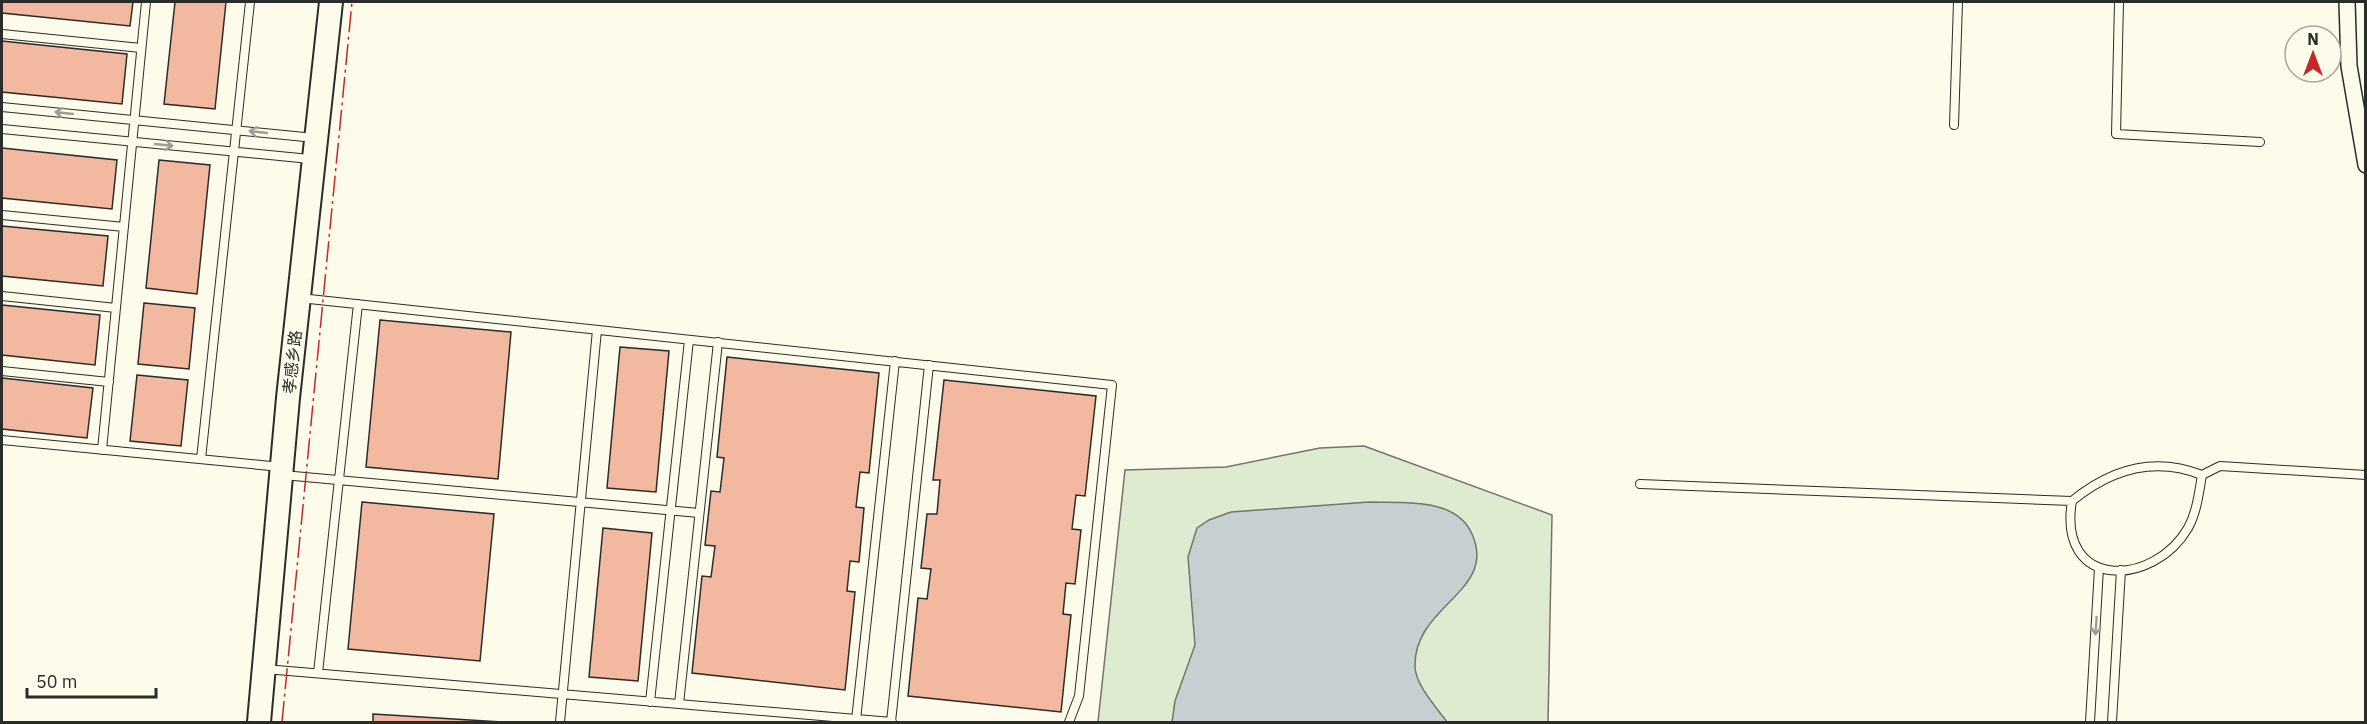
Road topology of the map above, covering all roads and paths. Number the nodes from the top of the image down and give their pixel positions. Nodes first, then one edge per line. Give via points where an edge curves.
1 (146, 2) edge
2 (250, 2) edge
3 (331, 2) edge
4 (1958, 2) edge
5 (2119, 2) edge
6 (2347, 2) edge
7 (2, 34) edge
8 (141, 48) junction
9 (2, 107) edge
10 (134, 120) junction
11 (1954, 124) dead end
12 (2, 129) edge
13 (237, 130) junction
14 (132, 142) junction
15 (2260, 142) dead end
16 (315, 149) junction
17 (234, 152) junction
18 (2366, 165) edge
19 (2, 215) edge
20 (124, 228) junction
21 (2, 296) edge
22 (299, 298) junction
23 (358, 304) junction
24 (116, 308) junction
25 (597, 330) junction
26 (690, 340) junction
27 (717, 342) junction
28 (895, 361) junction
29 (929, 365) junction
30 (2, 371) edge
31 (109, 382) junction
32 (2, 440) edge
33 (102, 450) junction
34 (201, 459) junction
35 (282, 471) junction
36 (2202, 475) junction
37 (2366, 475) edge
38 (339, 480) junction
39 (1640, 484) dead end
40 (2072, 501) junction
41 (581, 502) junction
42 (671, 511) junction
43 (699, 513) junction
44 (2100, 568) junction
45 (2121, 570) junction
46 (264, 669) junction
47 (318, 674) junction
48 (563, 695) junction
49 (650, 702) junction
50 (679, 704) junction
51 (856, 720) junction
52 (891, 722) edge
53 (259, 723) edge
54 (560, 723) edge
55 (1069, 723) edge
56 (2090, 723) edge
57 (2112, 723) edge

1 - 8 lane
2 - 13 lane
3 - 16 main road, 孝感乡路
4 - 11 lane
5 - 15 lane via 2116,134
6 - 18 street via 2349,66
7 - 8 lane
8 - 10 lane
10 -> 9 lane
10 - 13 lane
10 - 14 lane
12 - 14 lane
16 -> 13 lane
13 - 17 lane
14 -> 17 lane
14 - 20 lane
16 - 17 lane
16 - 22 main road, 孝感乡路
17 - 34 lane
19 - 20 lane
20 - 24 lane
21 - 24 lane
22 - 23 lane
22 - 35 main road, 孝感乡路
23 - 25 lane
23 - 38 lane
24 - 31 lane
25 - 26 lane
25 - 41 lane
26 - 27 lane
26 - 42 lane
27 - 28 lane
27 - 43 lane
28 - 29 lane
28 - 51 lane
29 - 52 lane
29 - 55 lane via 1112,385 1078,696
30 - 31 lane
31 - 33 lane
32 - 33 lane
33 - 34 lane
34 - 35 lane
35 - 38 lane
35 - 46 main road, 孝感乡路
36 - 37 lane via 2220,466
36 - 40 lane via 2174,465 2133,468 2102,480
36 - 45 lane via 2194,517 2180,540 2161,556 2139,567
38 - 41 lane
38 - 47 lane
39 - 40 lane
40 - 44 lane via 2069,521 2073,542 2087,562
41 - 42 lane
41 - 48 lane
42 - 43 lane
42 - 49 lane
43 - 50 lane
44 - 45 lane
44 -> 56 lane
45 - 57 lane
46 - 47 lane
46 - 53 main road, 孝感乡路
47 - 48 lane
48 - 49 lane
48 - 54 lane
49 - 50 lane
50 - 51 lane
51 - 52 lane

